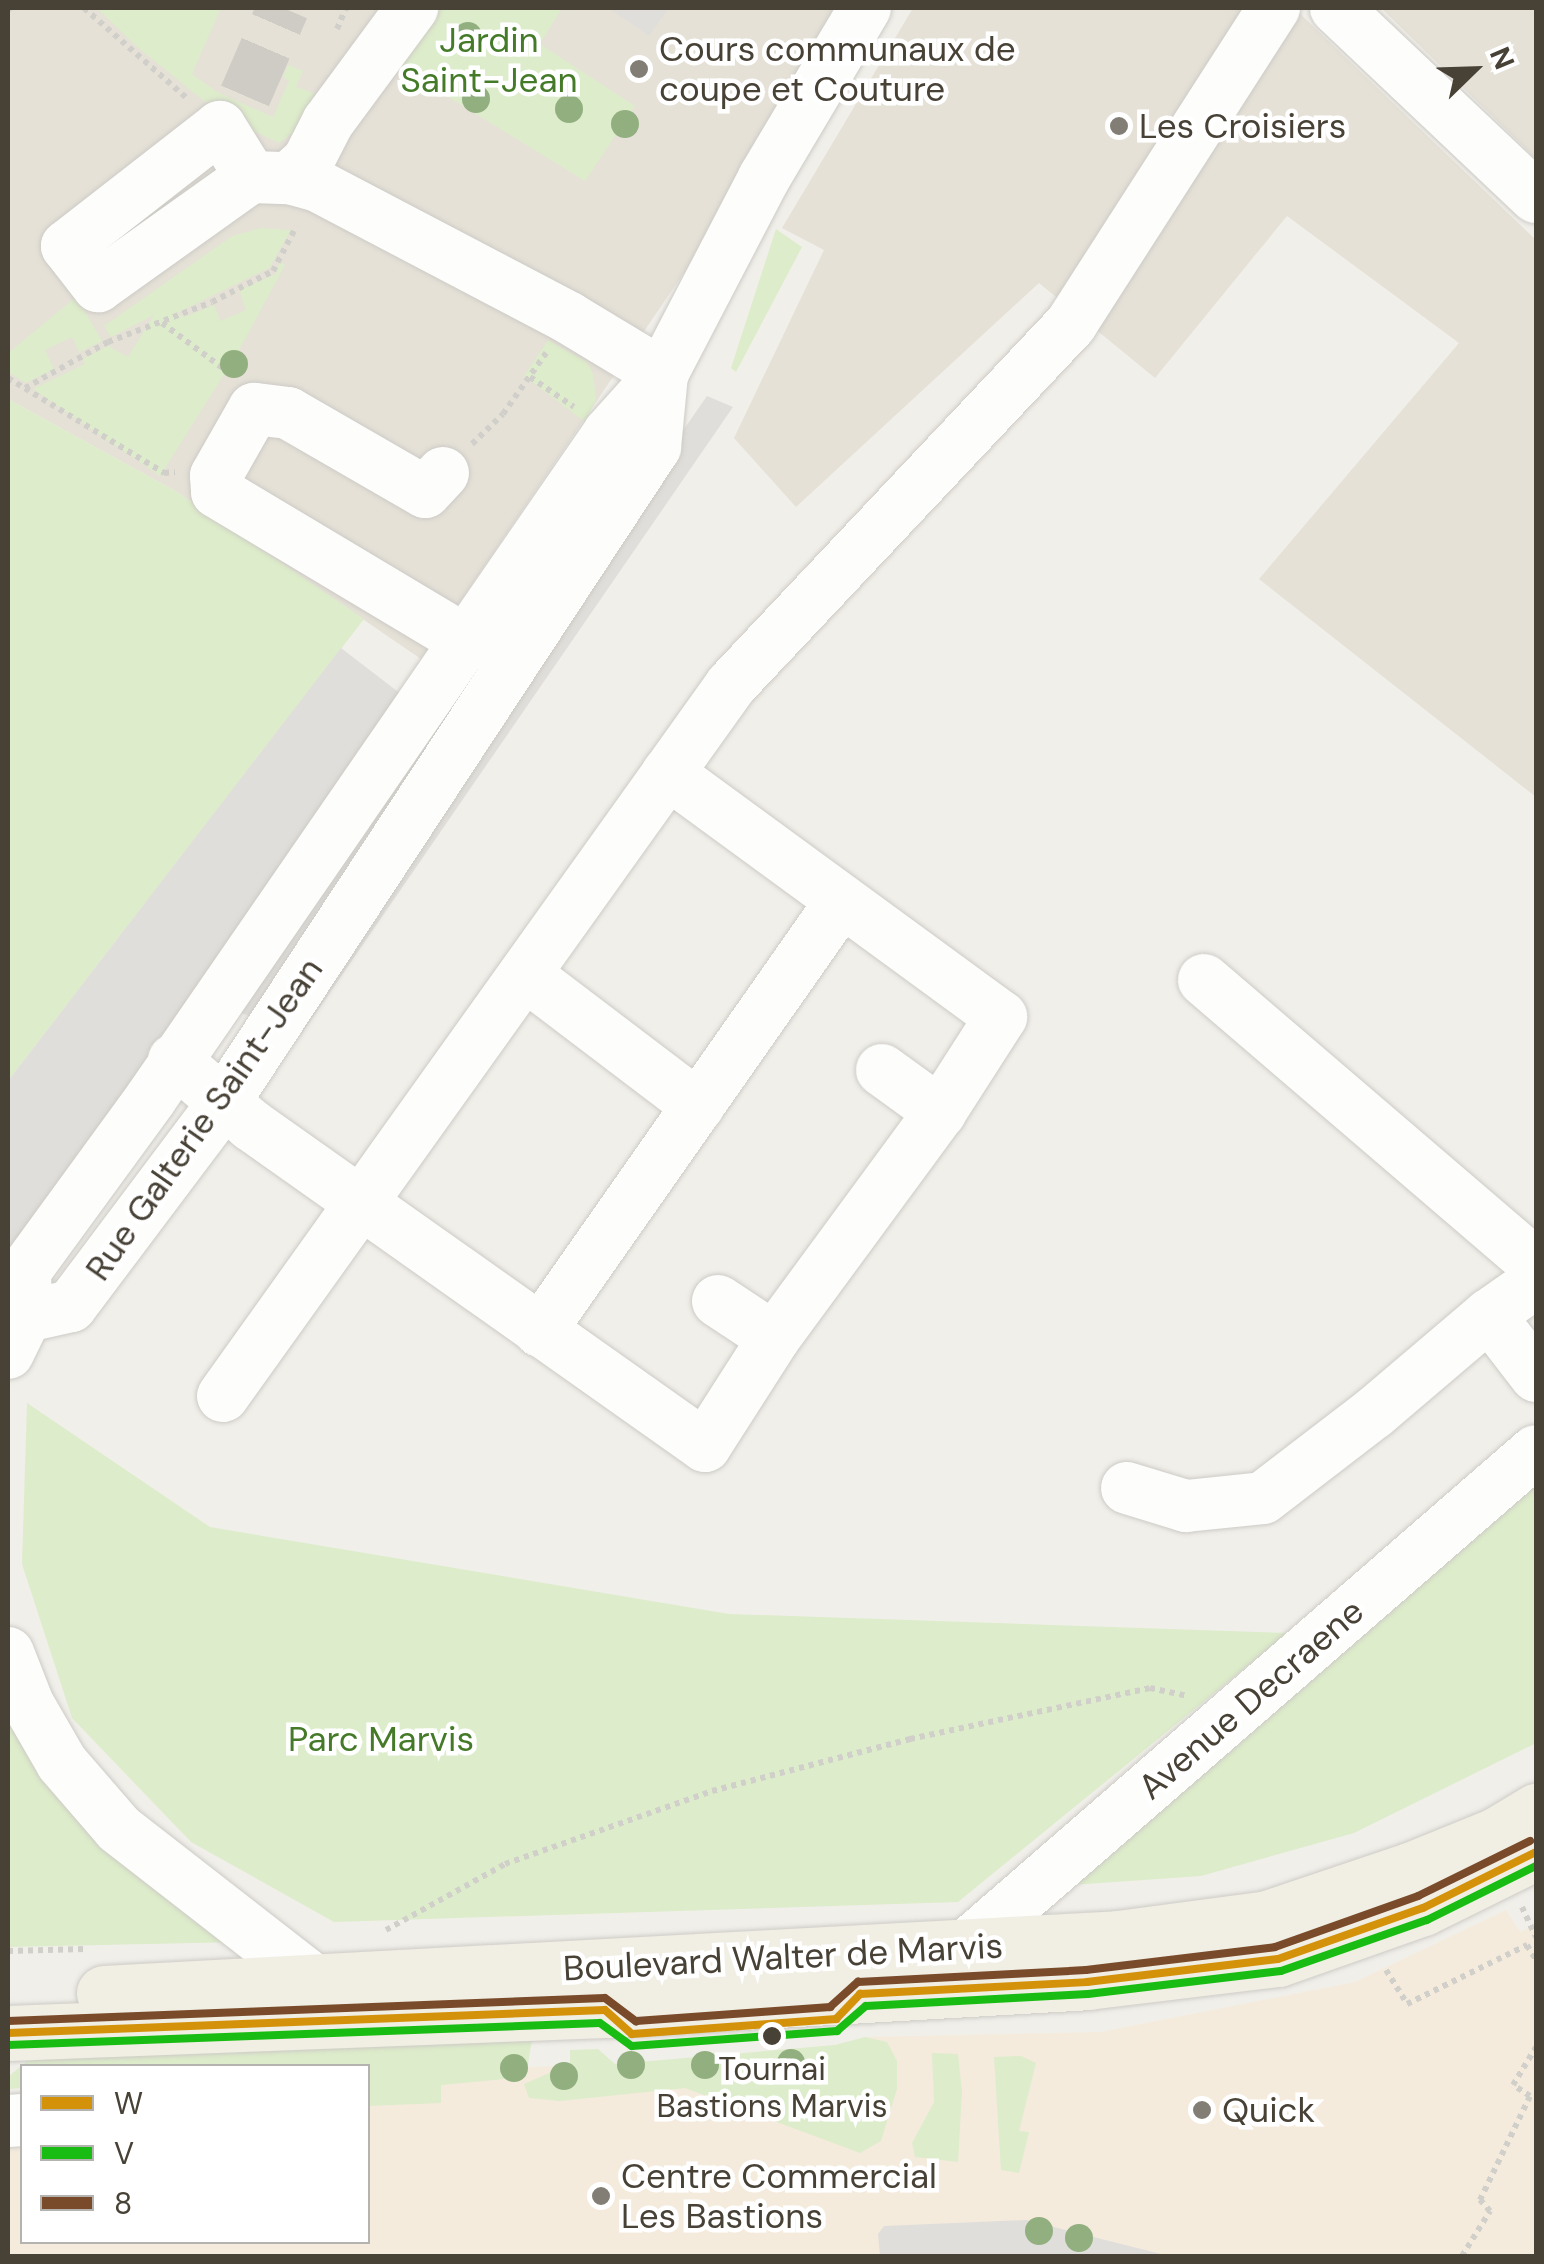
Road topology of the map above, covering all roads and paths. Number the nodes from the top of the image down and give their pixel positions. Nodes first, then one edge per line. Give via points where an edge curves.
1 (84, 8) edge
2 (412, 8) edge
3 (1274, 8) edge
4 (1336, 8) edge
5 (853, 12) edge
6 (220, 127) junction
7 (286, 180) junction
8 (1536, 197) edge
9 (569, 318) junction
10 (161, 322) junction
11 (662, 374) junction
12 (8, 378) edge
13 (25, 388) junction
14 (266, 410) junction
15 (443, 473) joint
16 (216, 476) junction
17 (464, 640) junction
18 (668, 773) junction
19 (840, 904) junction
20 (527, 976) junction
21 (1204, 980) dead end
22 (174, 1060) junction
23 (882, 1070) dead end
24 (224, 1102) junction
25 (698, 1106) junction
26 (940, 1112) junction
27 (362, 1204) junction
28 (1536, 1265) edge
29 (1536, 1282) edge
30 (718, 1301) dead end
31 (1489, 1315) junction
32 (14, 1326) edge
33 (540, 1331) junction
34 (774, 1338) junction
35 (1536, 1376) edge
36 (223, 1396) dead end
37 (1536, 1451) edge
38 (1127, 1488) dead end
39 (8, 1652) edge
40 (1223, 1724) junction
41 (1536, 1811) edge
42 (1526, 1873) edge
43 (381, 1932) dead end
44 (1536, 1937) edge
45 (965, 1948) junction
46 (1536, 1960) edge
47 (1386, 1970) dead end
48 (312, 1979) junction
49 (8, 1998) edge
50 (8, 2032) edge
51 (1536, 2047) edge
52 (1462, 2256) edge

1 - 6 path
2 - 7 street via 308,160
3 - 18 street via 1071,324 731,684
4 - 8 street
5 - 11 street, Rue Galterie Saint-Jean
6 - 7 street
6 - 7 street via 67,246 98,286
7 - 9 street
7 - 10 path via 273,271
9 - 11 street
9 - 15 path via 503,414
10 - 13 path via 108,342
10 - 14 path via 245,385
11 - 17 street, Rue Galterie Saint-Jean via 609,433
11 - 24 street, Rue Galterie Saint-Jean via 655,448
12 - 13 path
13 - 16 path via 164,473
14 - 15 street via 288,414 425,492
14 - 16 street via 254,409
16 - 17 street via 216,492
17 - 22 street, Rue Galterie Saint-Jean
18 - 19 street
18 - 20 street
19 - 25 street
19 - 26 street via 1001,1017
20 - 25 street
20 - 27 street
21 - 28 street
22 - 24 street
22 - 32 street, Rue Galterie Saint-Jean via 25,1271
23 - 26 street
24 - 27 street
24 - 32 street, Rue Galterie Saint-Jean via 71,1306
25 - 33 street
26 - 34 street
27 - 33 street
27 - 36 street
29 - 31 street
30 - 34 street
31 - 35 street
31 - 38 street via 1263,1498 1186,1506
33 - 34 street via 705,1446
37 - 40 street, Avenue Decraene
39 - 48 street via 62,1763 119,1828
40 - 43 path via 1192,1697 1150,1688 910,1739 712,1791 505,1864
40 - 45 street, Avenue Decraene
41 - 45 main road, Boulevard Walter de Marvis via 1410,1870 1267,1918 1118,1938
42 - 44 path
42 - 50 main road, Boulevard Walter de Marvis via 1278,1959 1087,1982 605,2010
45 - 48 main road, Boulevard Walter de Marvis
46 - 47 path via 1527,1945 1406,2004
48 - 49 main road, Boulevard Walter de Marvis
51 - 52 path via 1513,2085 1530,2096 1480,2200 1490,2210

